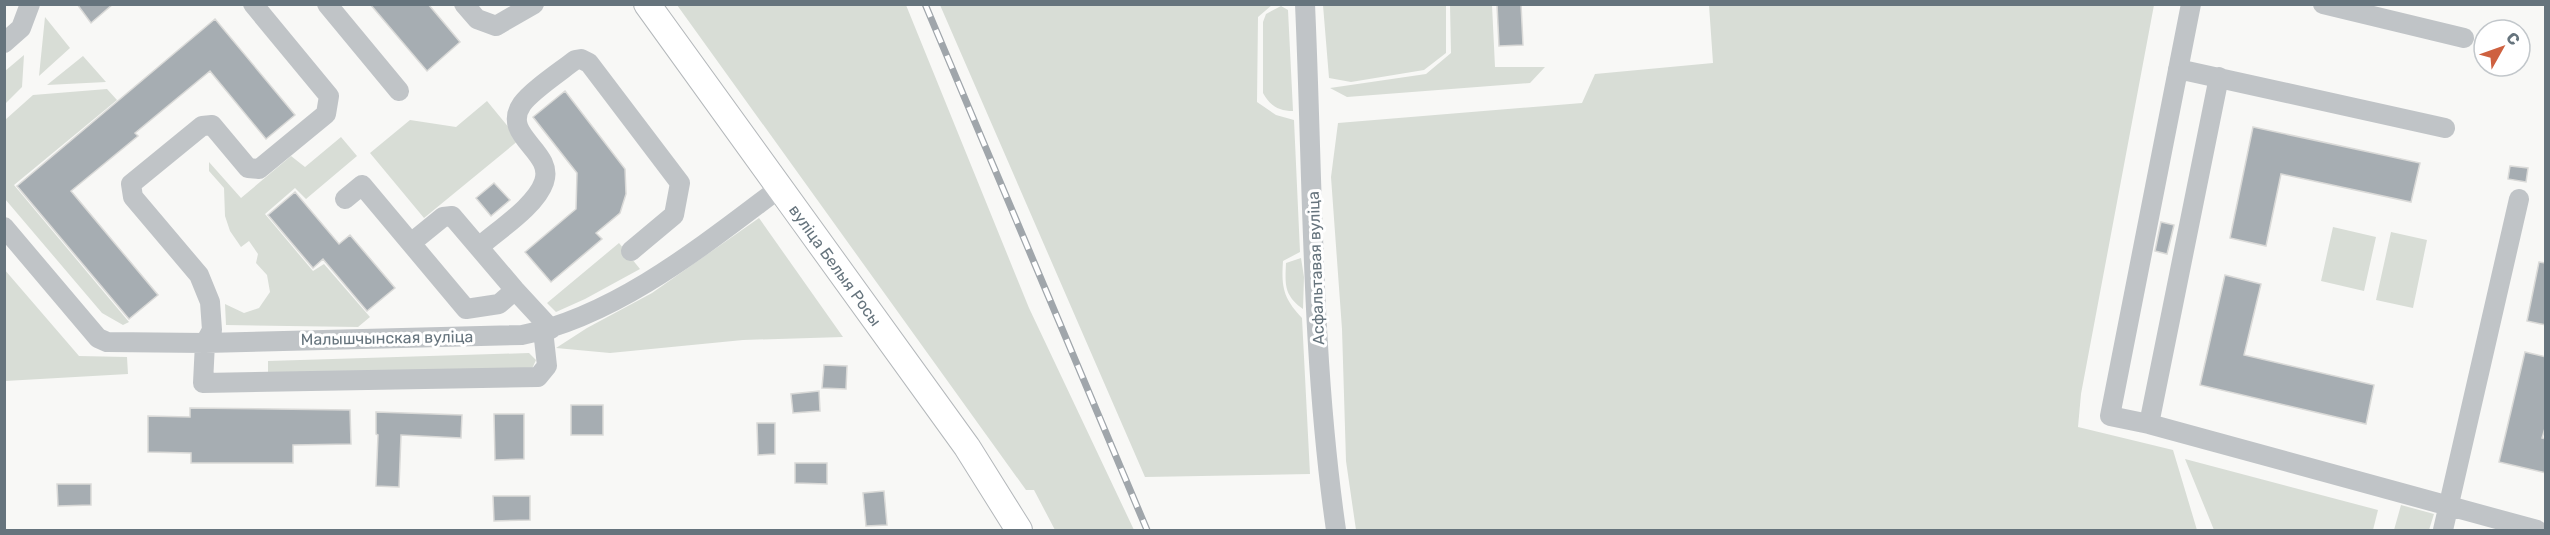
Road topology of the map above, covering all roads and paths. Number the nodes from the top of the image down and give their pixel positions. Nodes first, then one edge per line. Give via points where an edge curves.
1 (30, 4) edge
2 (254, 4) edge
3 (327, 4) edge
4 (464, 4) edge
5 (534, 4) edge
6 (647, 4) edge
7 (1305, 4) edge
8 (2191, 4) edge
9 (2323, 4) edge
10 (2464, 38) dead end
11 (4, 43) edge
12 (2178, 69) junction
13 (2219, 77) junction
14 (399, 91) dead end
15 (2445, 128) dead end
16 (781, 187) junction
17 (345, 199) dead end
18 (2519, 199) dead end
19 (4, 227) edge
20 (411, 243) junction
21 (479, 247) junction
22 (631, 251) dead end
23 (515, 290) junction
24 (547, 330) junction
25 (205, 343) junction
26 (2149, 424) junction
27 (2450, 507) junction
28 (1019, 531) edge
29 (1336, 531) edge
30 (2444, 531) edge
31 (2537, 531) edge

1 - 11 street via 21,28
2 - 25 street via 329,96 326,114 260,169 248,168 212,125 202,126 131,184 133,197 198,274 211,311 212,330
3 - 14 street
4 - 5 street via 477,19 496,26
6 - 16 main road, вуліца Белыя Росы
7 - 29 street, Асфальтавая вуліца via 1316,306 1326,454
8 - 12 street
9 - 10 street
12 - 13 street
12 - 26 street via 2110,416
13 - 15 street
13 - 26 street
16 - 24 street, Малышчынская вуліца via 655,277 582,317
16 - 28 main road, вуліца Белыя Росы via 967,447
17 - 20 street via 362,185
18 - 27 street
19 - 25 street, Малышчынская вуліца via 98,338 107,342
20 - 21 street via 443,217 452,216
20 - 23 street via 466,309 500,304
21 - 22 street via 537,197 545,180 544,162 516,124 522,104 580,59 589,63 680,183 674,215
21 - 23 street
23 - 24 street
24 - 25 street, Малышчынская вуліца via 522,334
24 - 25 street via 547,366 538,377 203,382
26 - 27 street
27 - 30 street
27 - 31 street

